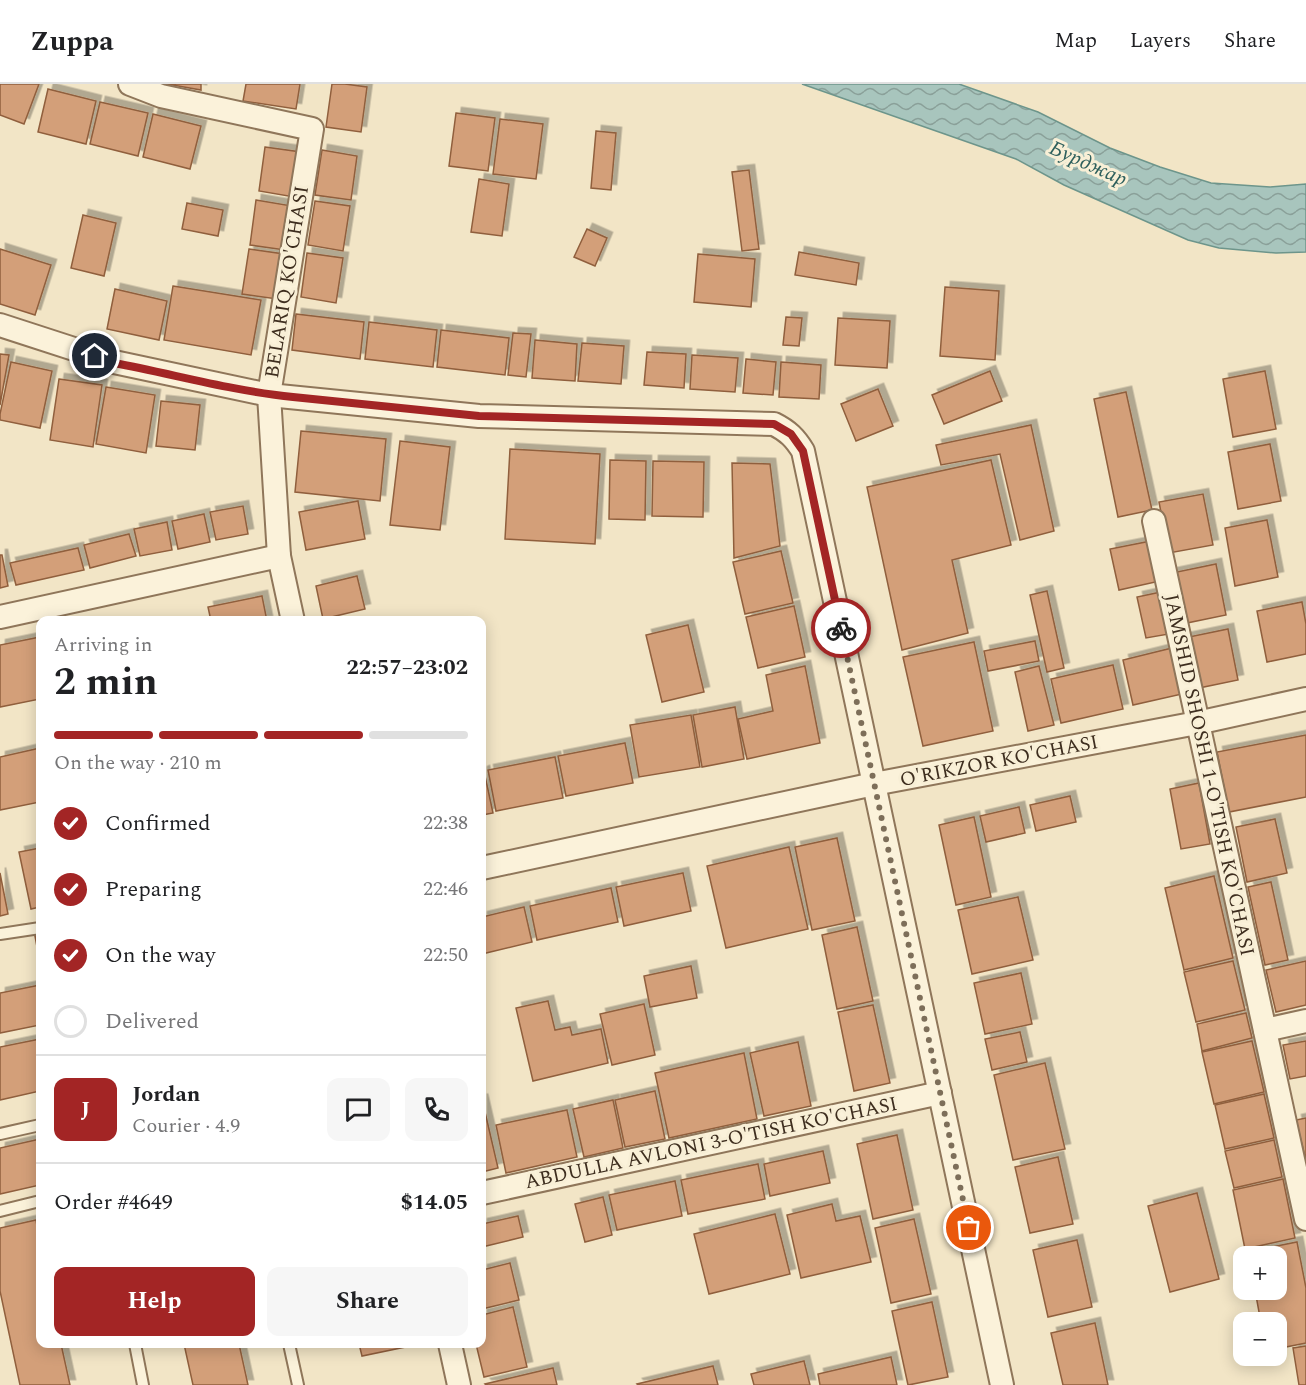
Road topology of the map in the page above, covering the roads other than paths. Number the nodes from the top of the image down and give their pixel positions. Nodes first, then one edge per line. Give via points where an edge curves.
1 (130, 84) edge
2 (0, 325) edge
3 (269, 395) junction
4 (1154, 521) dead end
5 (279, 556) junction
6 (292, 616) edge
7 (0, 617) edge
8 (1306, 699) edge
9 (1197, 723) junction
10 (874, 784) junction
11 (486, 867) edge
12 (36, 929) edge
13 (0, 934) edge
14 (1306, 1021) edge
15 (1265, 1030) junction
16 (940, 1093) junction
17 (36, 1126) edge
18 (0, 1134) edge
19 (486, 1192) edge
20 (36, 1203) edge
21 (0, 1210) edge
22 (1306, 1219) edge
23 (136, 1348) edge
24 (290, 1348) edge
25 (451, 1348) edge
26 (143, 1385) edge
27 (298, 1385) edge
28 (459, 1385) edge
29 (1002, 1385) edge

1 - 3 street, BELARIQ KO'CHASI via 161,96 312,129
2 - 3 street via 114,363
3 - 5 street, BELARIQ KO'CHASI
3 - 10 street via 479,416 774,424 791,434 803,451
4 - 9 street, JAMSHID SHOSHI 1-O'TISH KO'CHASI
5 - 6 street, BELARIQ KO'CHASI
5 - 7 street
8 - 9 street, O'RIKZOR KO'CHASI
9 - 10 street, O'RIKZOR KO'CHASI
9 - 15 street, JAMSHID SHOSHI 1-O'TISH KO'CHASI
10 - 11 street, O'RIKZOR KO'CHASI
10 - 16 street
12 - 13 lane
14 - 15 street
15 - 22 street, JAMSHID SHOSHI 1-O'TISH KO'CHASI
16 - 19 street, ABDULLA AVLONI 3-O'TISH KO'CHASI
16 - 29 street
17 - 18 lane
20 - 21 lane
23 - 26 lane
24 - 27 lane
25 - 28 street

